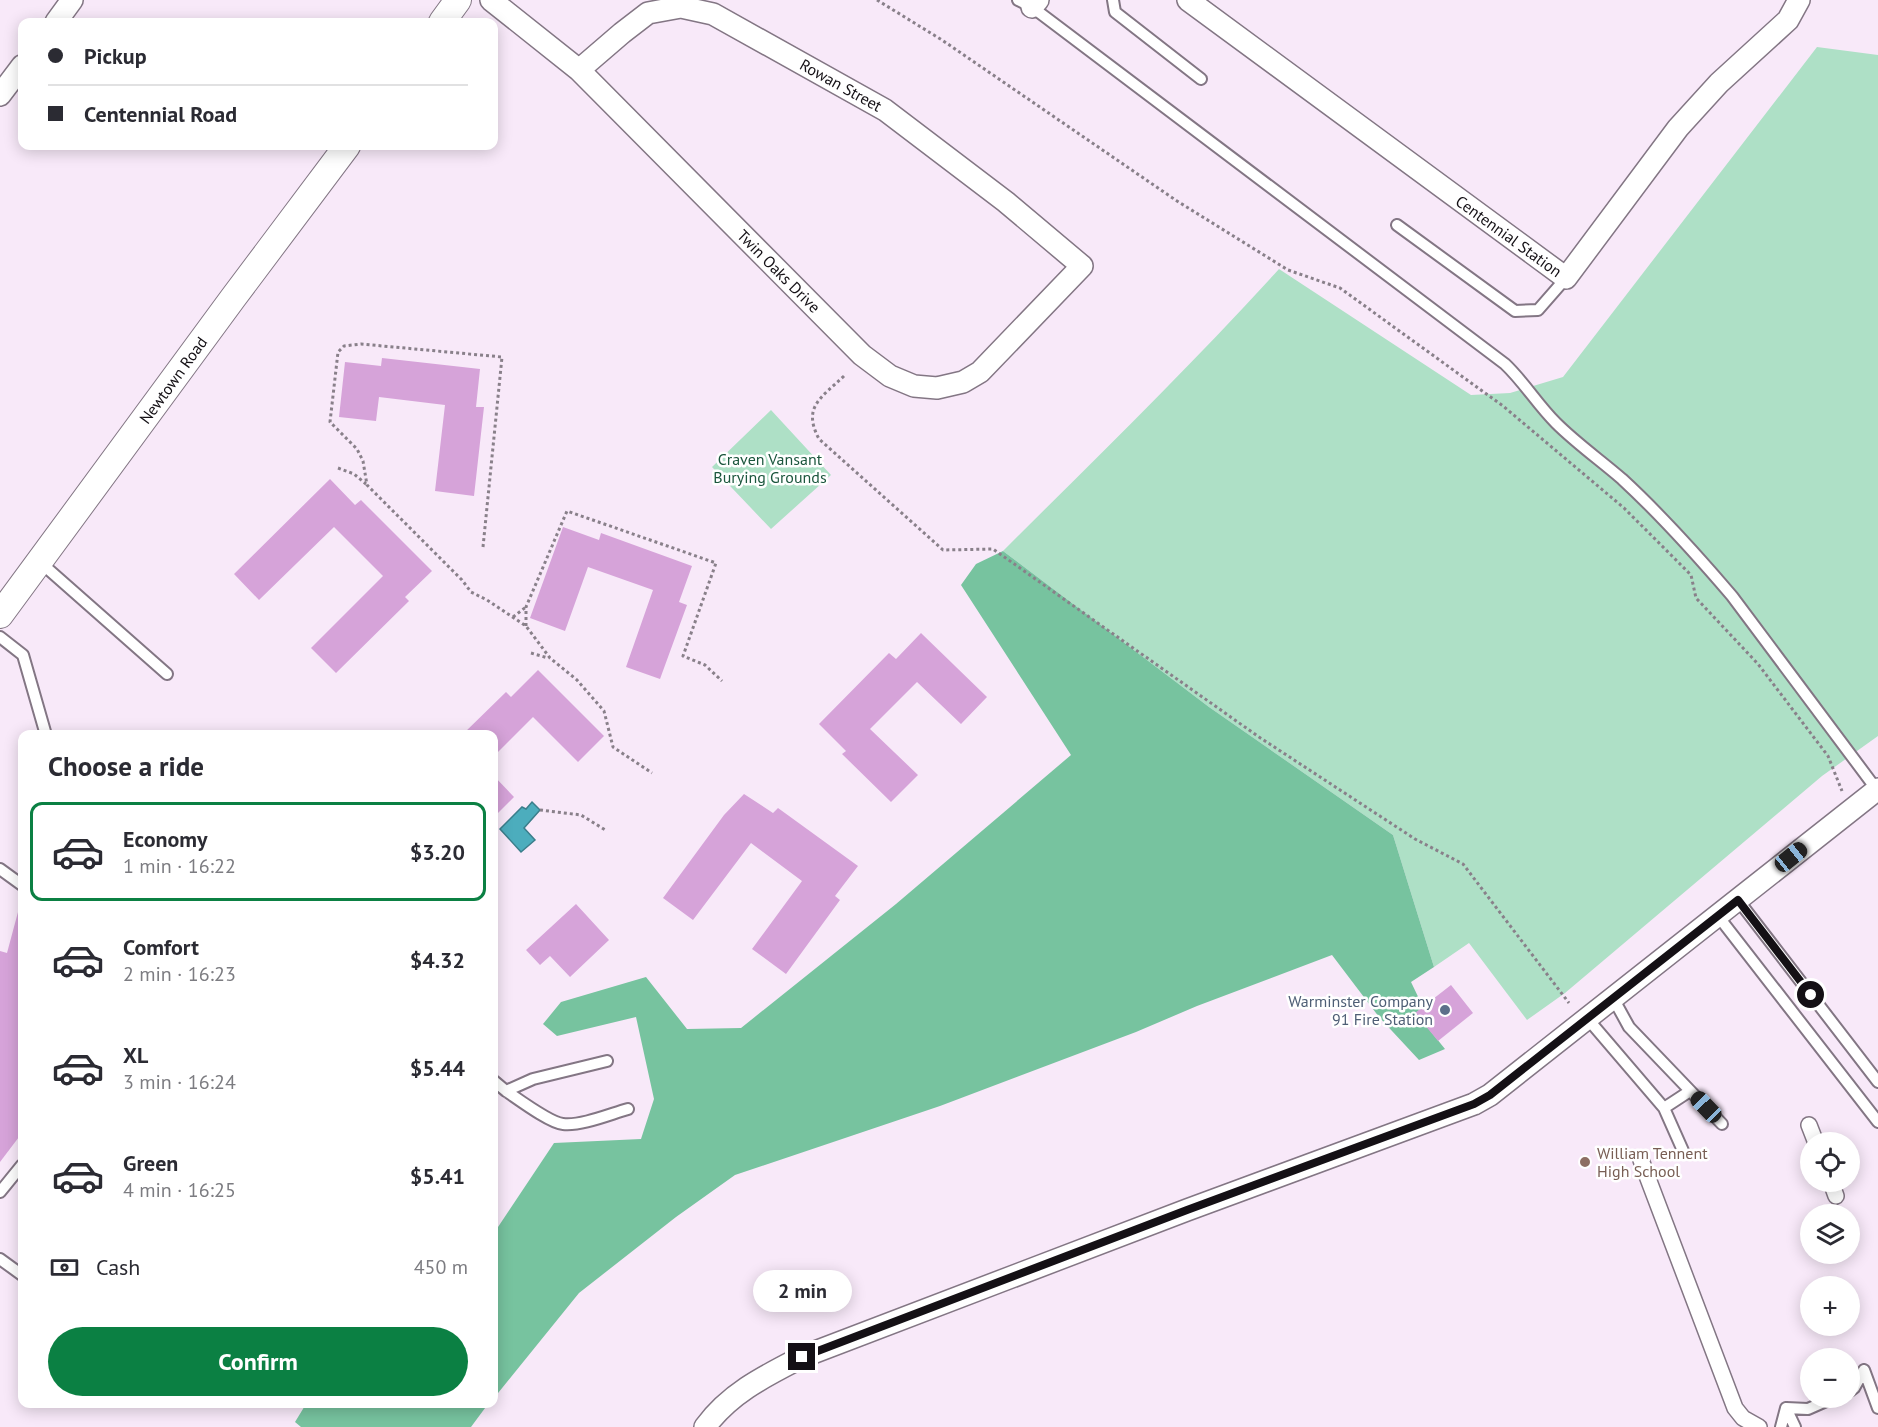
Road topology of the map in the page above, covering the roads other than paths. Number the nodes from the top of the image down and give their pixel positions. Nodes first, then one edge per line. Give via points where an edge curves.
1 (72, 0) edge
2 (458, 0) edge
3 (491, 0) edge
4 (1113, 0) edge
5 (1188, 0) edge
6 (1799, 0) edge
7 (1029, 2) edge
8 (59, 18) edge
9 (445, 18) edge
10 (579, 70) junction
11 (18, 71) edge
12 (1201, 79) dead end
13 (0, 95) edge
14 (344, 150) edge
15 (1397, 225) dead end
16 (1082, 266) joint
17 (1566, 278) junction
18 (40, 562) junction
19 (0, 615) edge
20 (0, 637) edge
21 (167, 674) dead end
22 (45, 730) edge
23 (1877, 790) edge
24 (0, 868) edge
25 (18, 882) edge
26 (1738, 900) junction
27 (1718, 916) junction
28 (1613, 998) junction
29 (1587, 1018) junction
30 (607, 1062) dead end
31 (1878, 1082) edge
32 (498, 1084) edge
33 (506, 1091) junction
34 (1690, 1091) junction
35 (1664, 1108) junction
36 (628, 1109) dead end
37 (1878, 1122) edge
38 (1722, 1124) dead end
39 (1809, 1125) dead end
40 (1812, 1132) edge
41 (1684, 1153) dead end
42 (1641, 1160) dead end
43 (18, 1170) edge
44 (0, 1192) edge
45 (0, 1259) edge
46 (18, 1272) edge
47 (1860, 1377) edge
48 (1786, 1408) junction
49 (1810, 1408) edge
50 (1878, 1408) edge
51 (705, 1427) edge
52 (1759, 1427) edge
53 (1780, 1427) edge
54 (1795, 1427) edge

1 - 8 street
2 - 9 street
3 - 10 street, Twin Oaks Drive
4 - 12 lane via 1115,12
5 - 17 street, Centennial Station
6 - 17 street, Centennial Station via 1788,20 1719,83 1678,128
7 - 23 lane via 1505,363 1556,423 1622,479 1706,565
10 - 16 street, Rowan Street via 648,13 681,7 713,14 885,110
10 - 16 street, Twin Oaks Drive via 862,355 890,376 914,386 937,388 963,382 980,372
11 - 13 street
14 - 18 street, Newtown Road
15 - 17 lane via 1515,311 1538,310
18 - 19 street, Newtown Road
18 - 21 lane
20 - 22 lane via 23,655
23 - 26 street
24 - 25 lane
26 - 27 street
26 - 31 lane
27 - 28 street
27 - 37 lane
28 - 29 street
28 - 34 lane via 1629,1027
29 - 35 lane
29 - 51 street via 1474,1104 802,1357 742,1391
30 - 33 lane via 532,1080
32 - 33 lane
33 - 36 lane via 563,1124
34 - 35 lane
34 - 38 lane
35 - 41 lane
39 - 40 street
42 - 52 street via 1735,1408
43 - 44 lane
45 - 46 lane
47 - 50 lane via 1864,1370
48 - 49 lane
48 - 53 lane
48 - 54 lane

